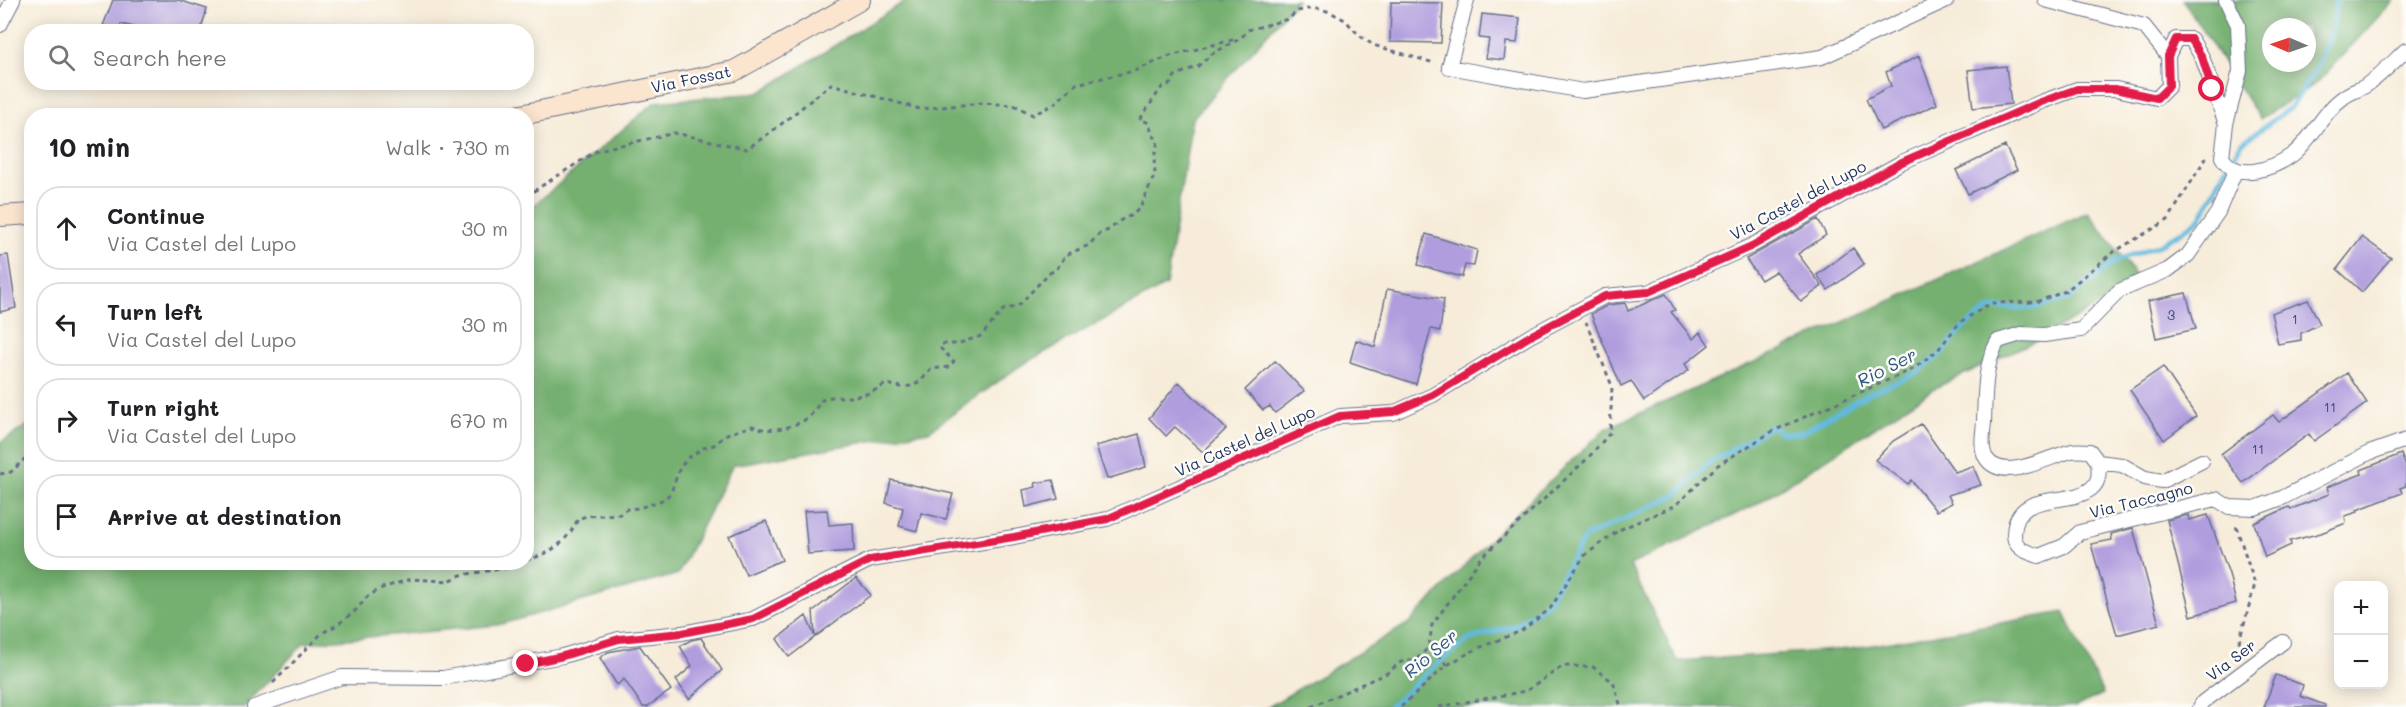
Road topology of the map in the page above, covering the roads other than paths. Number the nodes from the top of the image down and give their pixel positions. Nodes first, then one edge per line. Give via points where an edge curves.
1 (13, 0) edge
2 (860, 0) edge
3 (1467, 0) edge
4 (1947, 0) edge
5 (2045, 0) edge
6 (2226, 0) edge
7 (0, 25) edge
8 (2406, 50) edge
9 (2168, 56) junction
10 (534, 112) edge
11 (2226, 124) junction
12 (2231, 166) junction
13 (24, 214) edge
14 (0, 216) edge
15 (2406, 440) edge
16 (2202, 461) dead end
17 (2098, 462) junction
18 (2283, 642) dead end
19 (254, 707) edge
20 (2200, 707) edge

1 - 7 street
2 - 10 street, Via Fossat via 734,71
3 - 4 street via 1449,67 1583,92 1822,57
5 - 9 street via 2144,26
6 - 11 street via 2238,25 2240,71
8 - 12 street via 2367,85 2343,97 2292,155 2248,172
9 - 11 street via 2176,39 2191,39 2202,57
9 - 19 street, Via Castel del Lupo via 2169,86 2157,98 2115,89 2077,89 2041,102 1902,162 1752,246 1648,292 1605,296 1433,395 1393,412 1340,416 1107,519 870,560 753,619 682,633 619,639 563,656 443,678 342,677
11 - 12 street via 2222,157
12 - 17 street, Via Taccagno via 2218,212 2188,255 2168,270 2119,291 2081,330 2021,334 1998,341 1991,352 1985,382 1986,458 1998,468 2014,470 2074,450 2090,451
13 - 14 street
15 - 17 street, Via Taccagno via 2369,453 2282,498 2254,508 2229,507 2216,499 2080,532 2064,546 2039,556 2022,550 2014,540 2014,523 2028,506 2092,488 2100,476
16 - 17 street, Via Taccagno via 2162,481 2145,478 2122,465
18 - 20 street, Via Ser

